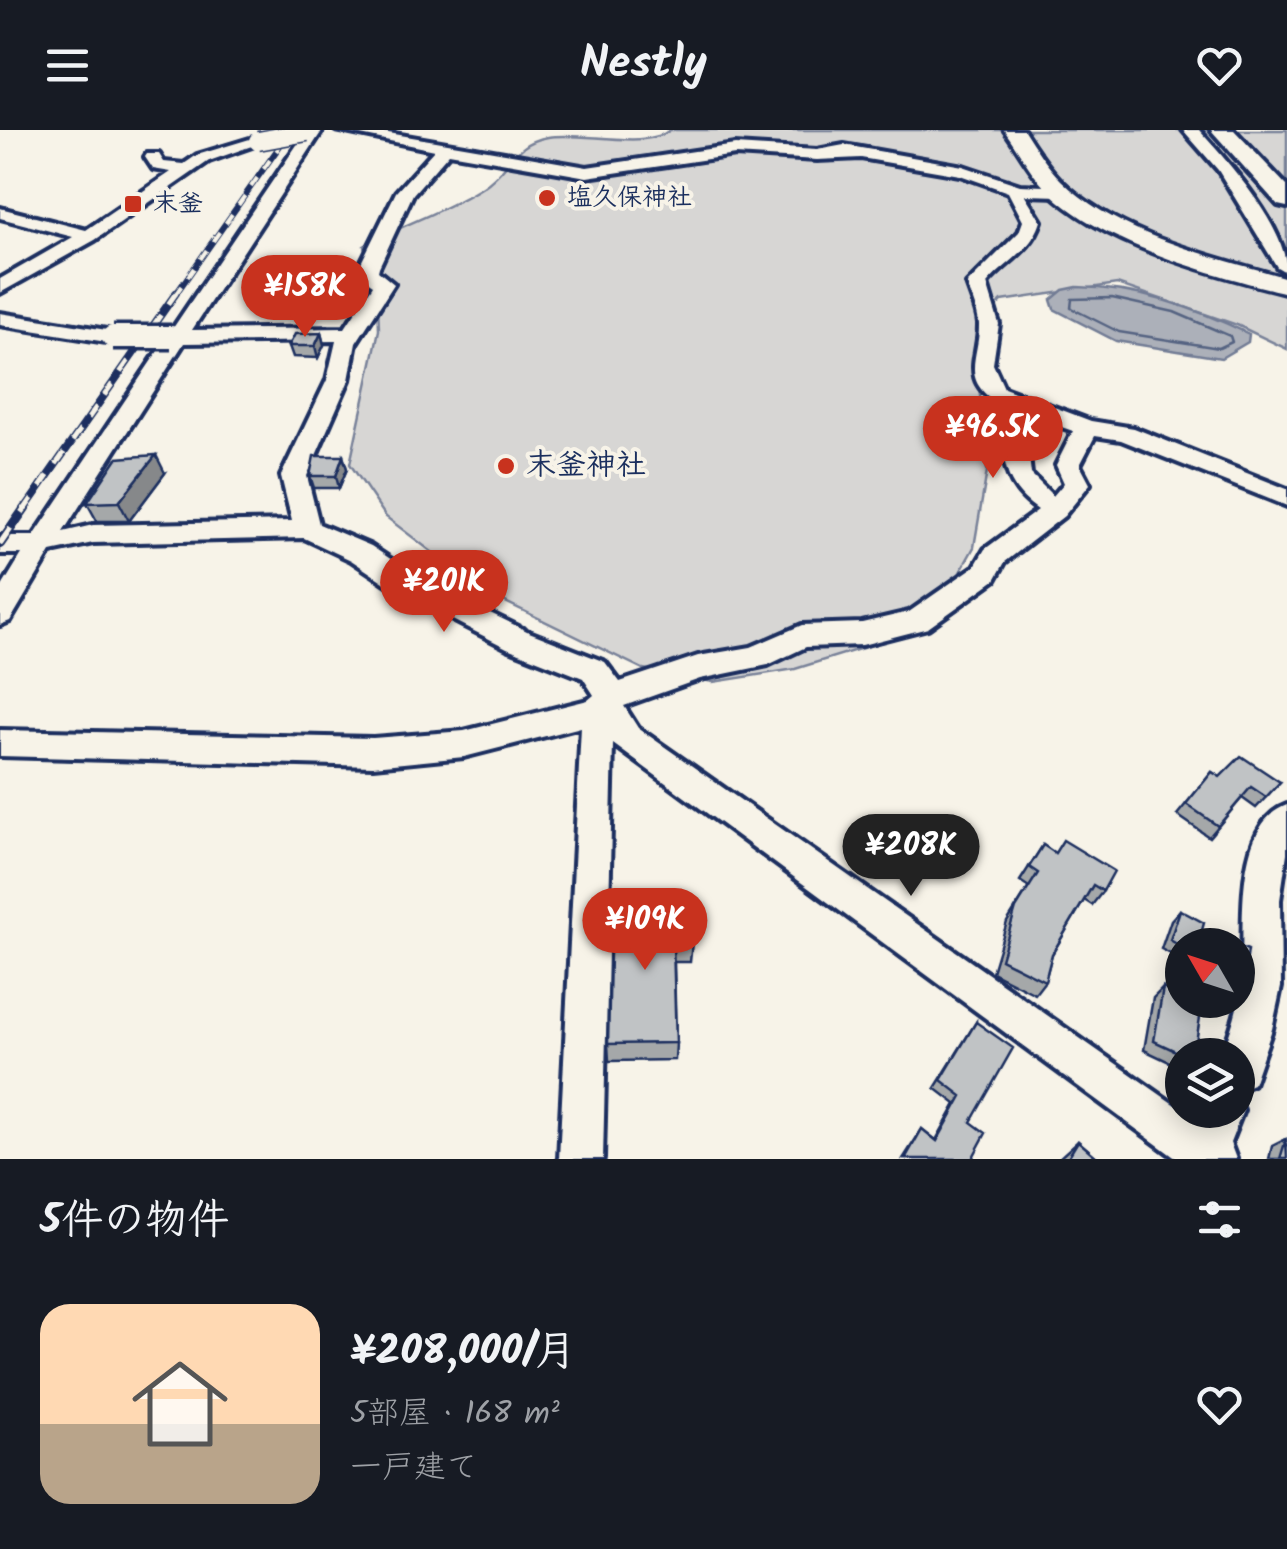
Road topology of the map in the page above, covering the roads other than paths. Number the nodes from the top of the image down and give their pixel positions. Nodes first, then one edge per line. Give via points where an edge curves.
1 (217, 130) edge
2 (344, 130) edge
3 (1014, 130) edge
4 (1191, 130) edge
5 (1222, 130) edge
6 (313, 131) edge
7 (765, 134) dead end
8 (253, 142) junction
9 (443, 150) junction
10 (860, 154) junction
11 (153, 157) dead end
12 (186, 169) junction
13 (1018, 190) junction
14 (1060, 191) junction
15 (1287, 200) edge
16 (0, 212) edge
17 (90, 236) junction
18 (1287, 268) edge
19 (1287, 286) edge
20 (0, 287) edge
21 (0, 319) edge
22 (350, 334) junction
23 (175, 337) junction
24 (1010, 401) junction
25 (1087, 428) junction
26 (1287, 498) edge
27 (1056, 510) junction
28 (308, 529) junction
29 (39, 544) junction
30 (0, 545) edge
31 (0, 614) edge
32 (606, 704) junction
33 (0, 742) edge
34 (1287, 820) edge
35 (1250, 1038) edge
36 (1210, 1145) edge
37 (580, 1159) edge

1 - 8 street
2 - 9 street
3 - 14 main road
4 - 18 street via 1224,168
5 - 15 highway
6 - 8 street, bridge
6 - 23 street
7 - 10 street
8 - 12 street
9 - 10 street via 587,172 735,150
9 - 22 street via 406,192 369,267 384,284
10 - 13 street via 964,170
11 - 12 street via 158,166
12 - 17 street
13 - 14 street
13 - 24 street via 1032,220 1030,232 976,284 989,324 982,364 996,392
14 - 19 main road via 1094,214 1164,244
16 - 17 street
17 - 20 street
21 - 23 street, bridge via 112,337
22 - 23 street
22 - 28 street via 327,408 294,476
23 - 29 street
24 - 25 street
24 - 27 street via 1022,479 1028,493
25 - 26 street via 1126,433
25 - 27 street via 1068,464 1077,484
27 - 32 street via 995,556 985,573 918,620 862,634 802,636 757,657 698,668
28 - 29 street via 93,534
28 - 32 street via 518,640 594,670
29 - 30 street
29 - 31 street
32 - 33 street via 464,744 373,752
32 - 36 street via 626,737
32 - 37 street
34 - 35 street via 1265,866 1261,984

